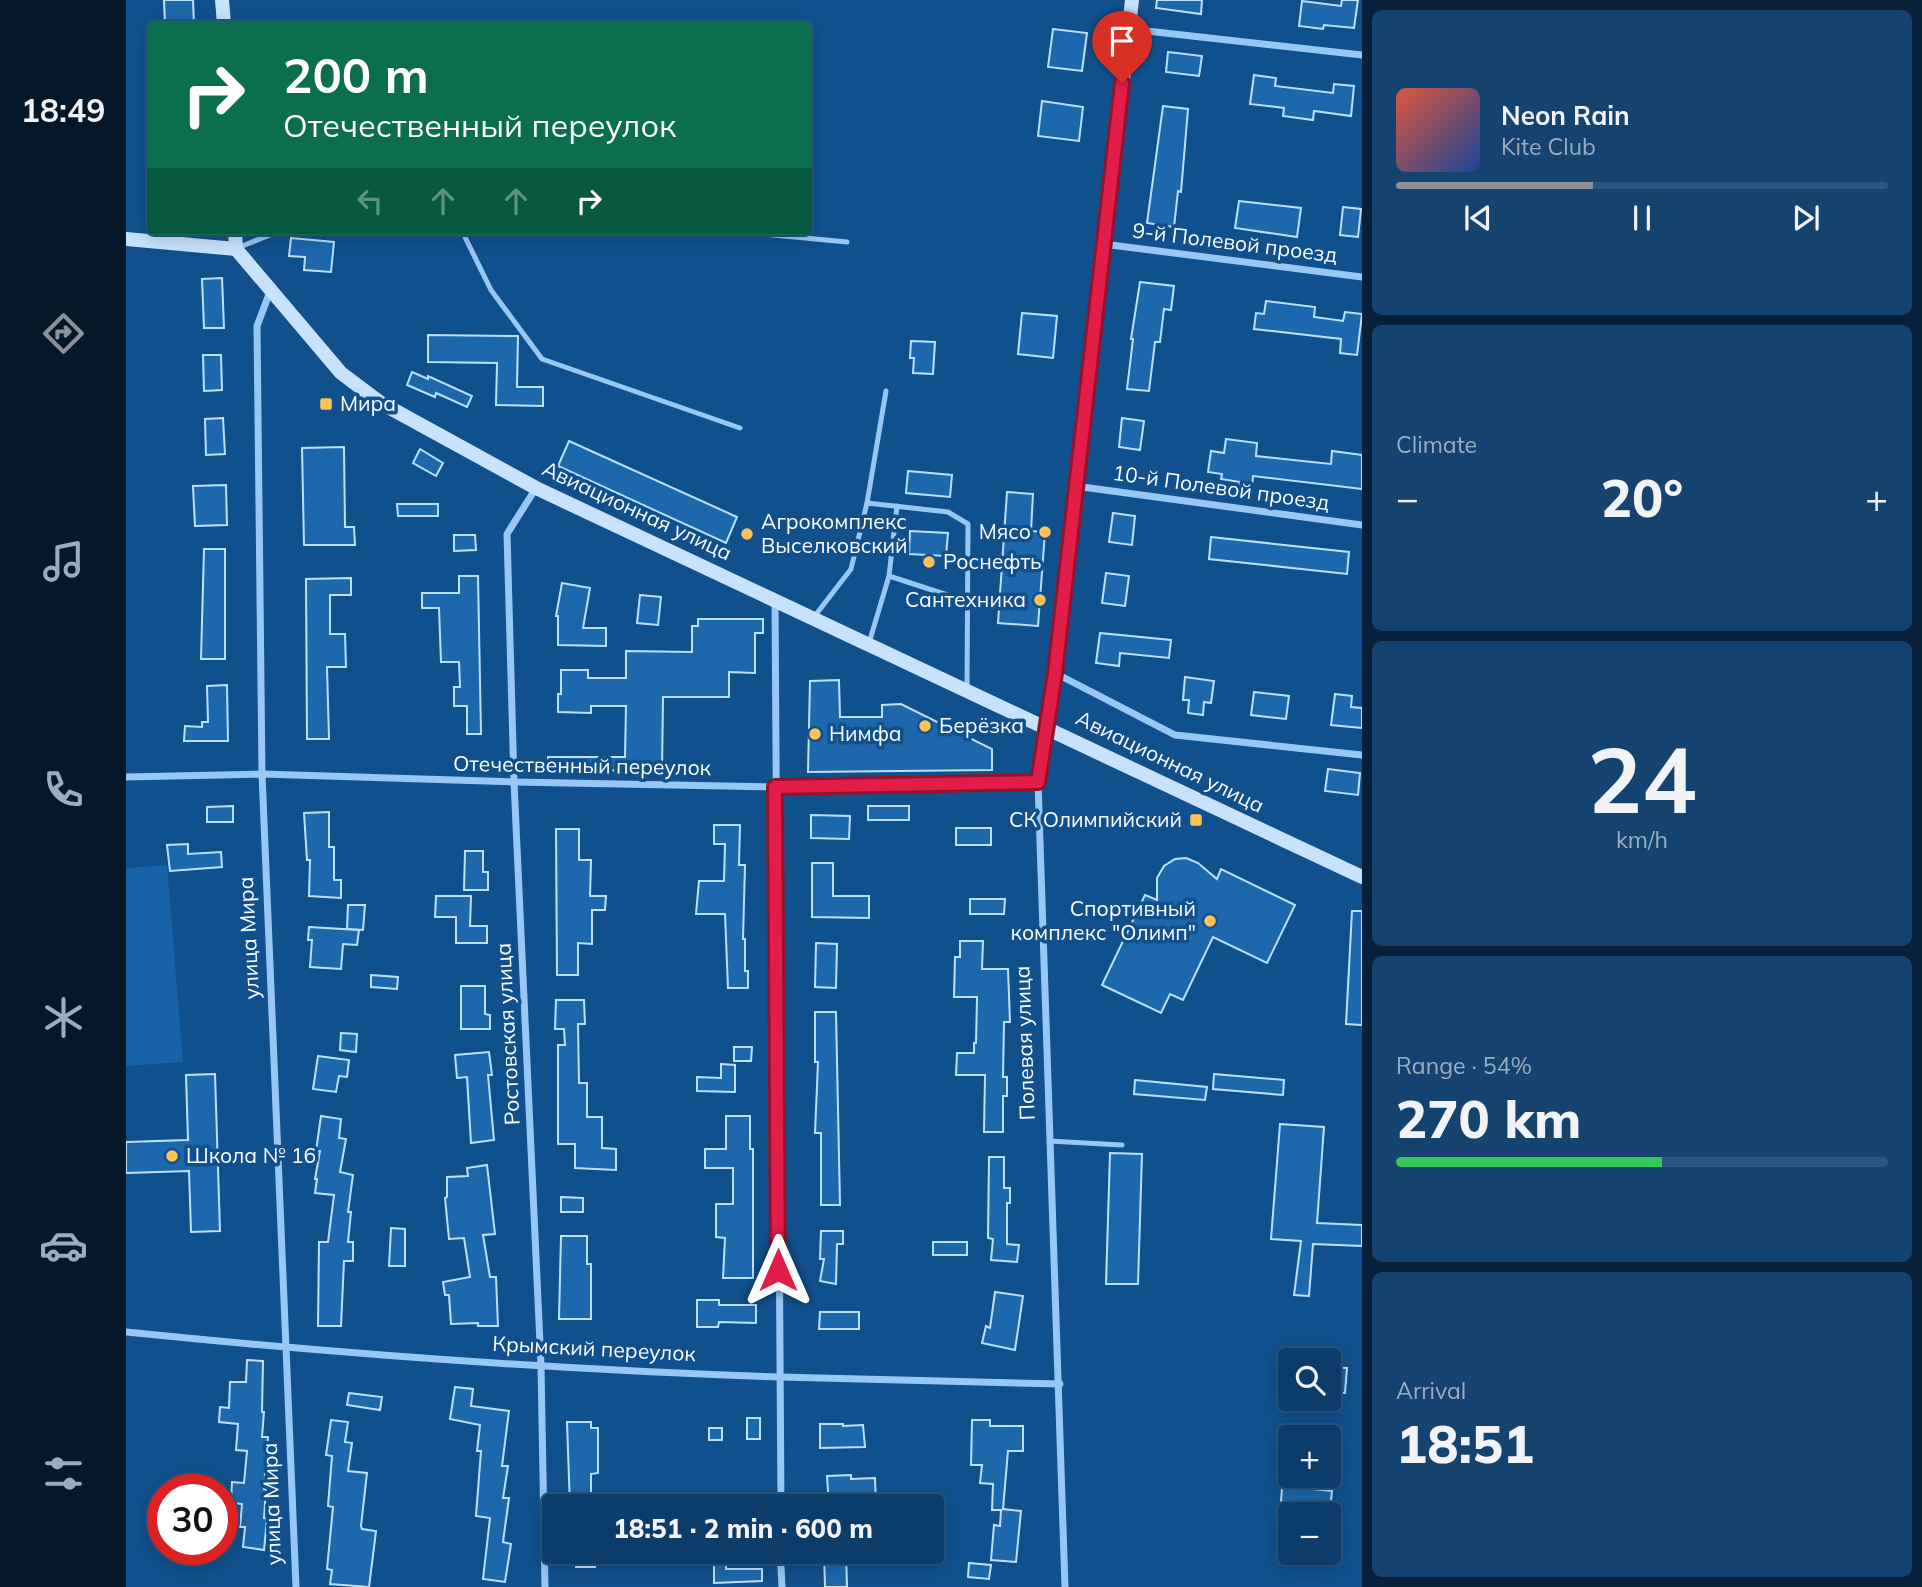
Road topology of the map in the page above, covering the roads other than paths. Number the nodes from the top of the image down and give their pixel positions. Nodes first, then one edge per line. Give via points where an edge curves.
1 (222, 0) edge
2 (1132, 0) edge
3 (223, 21) edge
4 (1129, 29) junction
5 (1362, 55) edge
6 (235, 235) edge
7 (270, 235) edge
8 (464, 235) edge
9 (773, 235) edge
10 (126, 239) edge
11 (847, 242) dead end
12 (1103, 244) junction
13 (236, 249) junction
14 (1362, 277) edge
15 (271, 289) junction
16 (886, 391) dead end
17 (740, 428) dead end
18 (1076, 486) junction
19 (536, 488) junction
20 (867, 503) junction
21 (897, 506) junction
22 (1362, 525) edge
23 (889, 576) junction
24 (775, 599) junction
25 (969, 602) junction
26 (814, 617) junction
27 (869, 643) junction
28 (1055, 673) junction
29 (967, 689) junction
30 (1046, 726) junction
31 (1362, 755) edge
32 (262, 774) junction
33 (126, 777) edge
34 (514, 782) junction
35 (1038, 782) junction
36 (775, 787) junction
37 (1362, 877) edge
38 (1049, 1141) junction
39 (1122, 1145) dead end
40 (126, 1332) edge
41 (288, 1348) junction
42 (541, 1364) junction
43 (778, 1377) junction
44 (1060, 1384) junction
45 (781, 1494) edge
46 (781, 1567) dead end
47 (296, 1587) edge
48 (545, 1587) edge
49 (782, 1587) edge
50 (1065, 1587) edge

1 - 3 main road
2 - 4 main road, Полевая улица
4 - 5 street
4 - 12 main road, Полевая улица
6 - 13 main road
7 - 13 lane
8 - 17 lane via 491,290 542,359
9 - 11 lane
10 - 13 main road
12 - 14 street, 9-й Полевой проезд
12 - 18 main road, Полевая улица
13 - 15 main road, Авиационная улица
15 - 19 main road, Авиационная улица via 341,373 381,403
15 - 32 street, улица Мира via 257,326
16 - 20 lane
18 - 22 street, 10-й Полевой проезд
18 - 28 main road, Полевая улица
19 - 24 main road, Авиационная улица
19 - 34 street, Ростовская улица via 507,534
20 - 21 lane
20 - 26 lane via 851,569
21 - 23 lane
21 - 25 lane via 948,512 968,524
23 - 25 lane
23 - 27 lane
24 - 26 main road, Авиационная улица
24 - 36 street
25 - 29 lane
26 - 27 main road, Авиационная улица
27 - 29 main road, Авиационная улица
28 - 30 main road, Полевая улица
28 - 31 street via 1175,735
29 - 30 main road, Авиационная улица
30 - 35 street, Полевая улица
30 - 37 main road, Авиационная улица
32 - 33 street, Отечественный переулок
32 - 34 street, Отечественный переулок
32 - 41 street, улица Мира
34 - 36 street, Отечественный переулок
34 - 42 street, Ростовская улица
35 - 36 street, Отечественный переулок
35 - 38 street, Полевая улица
36 - 43 street
38 - 39 lane
38 - 44 street, Полевая улица
40 - 41 street, Крымский переулок
41 - 42 street, Крымский переулок
41 - 47 street, улица Мира
42 - 43 street, Крымский переулок
42 - 48 street, Ростовская улица
43 - 44 street, Крымский переулок
43 - 45 street
44 - 50 street, Полевая улица
46 - 49 street

